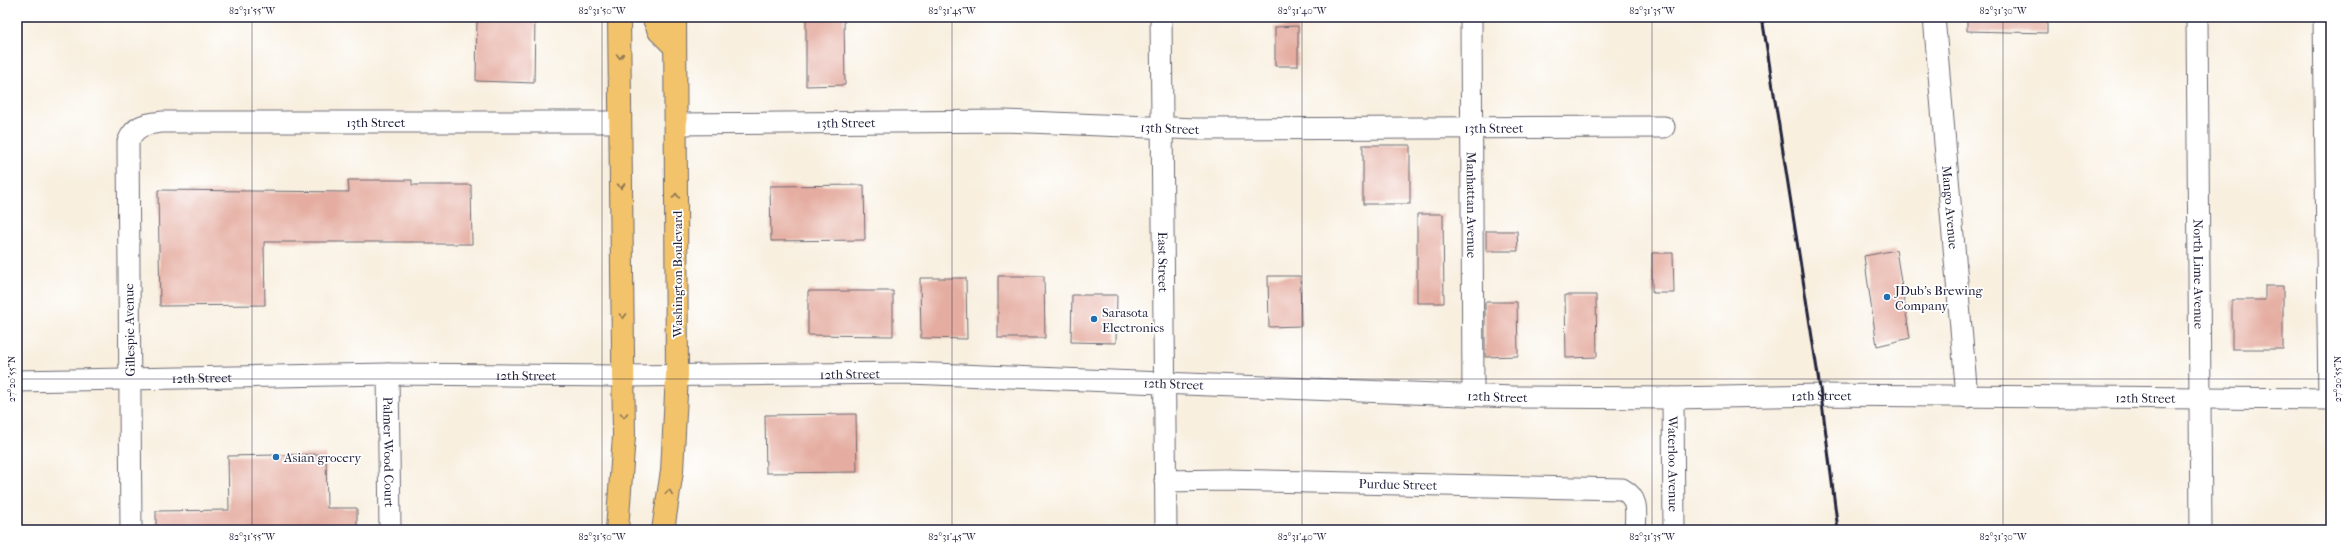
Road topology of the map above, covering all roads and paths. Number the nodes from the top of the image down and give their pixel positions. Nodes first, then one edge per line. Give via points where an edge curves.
1 (619, 17) edge
2 (653, 17) edge
3 (675, 17) edge
4 (1160, 17) edge
5 (1471, 17) edge
6 (1934, 17) edge
7 (2197, 17) edge
8 (2324, 17) edge
9 (675, 47) junction
10 (620, 122) junction
11 (675, 124) junction
12 (1471, 127) junction
13 (1664, 127) dead end
14 (1161, 128) junction
15 (133, 131) joint
16 (388, 374) junction
17 (677, 375) junction
18 (624, 376) junction
19 (130, 380) junction
20 (17, 381) edge
21 (1164, 383) junction
22 (1473, 394) junction
23 (1967, 397) junction
24 (1673, 398) junction
25 (2199, 398) junction
26 (2330, 399) edge
27 (1165, 481) junction
28 (131, 530) edge
29 (390, 530) edge
30 (617, 530) edge
31 (663, 530) edge
32 (1166, 530) edge
33 (1635, 530) edge
34 (1674, 530) edge
35 (2201, 530) edge

1 -> 10 main road
2 - 9 main road via 659,30
3 - 9 main road, Washington Boulevard
4 - 14 street, East Street
5 - 12 street, Manhattan Avenue
6 - 23 street, Mango Avenue
7 - 25 street, North Lime Avenue
8 - 26 street
9 - 11 main road, Washington Boulevard
10 - 15 street, 13th Street via 162,122 139,126
10 -> 18 main road
11 - 14 street, 13th Street via 1004,122
17 -> 11 main road, Washington Boulevard
12 - 13 street, 13th Street
12 - 14 street, 13th Street
12 - 22 street, Manhattan Avenue
14 - 21 street, East Street
15 - 19 street, Gillespie Avenue via 128,142
16 - 18 street, 12th Street
16 - 19 street, 12th Street
16 - 29 street, Palmer Wood Court
17 - 18 street, 12th Street
17 - 21 street, 12th Street via 908,373
31 -> 17 main road, Washington Boulevard via 672,470
18 -> 30 main road via 623,468
19 - 20 street, 12th Street
19 - 28 street, Gillespie Avenue
21 - 22 street, 12th Street
21 - 27 street, East Street
22 - 24 street, 12th Street via 1513,397
23 - 24 street, 12th Street via 1821,395
23 - 25 street, 12th Street
24 - 34 street, Waterloo Avenue
25 - 26 street, 12th Street
25 - 35 street, North Lime Avenue
27 - 32 street, East Street
27 - 33 street, Purdue Street via 1225,480 1622,489 1630,493 1636,508

